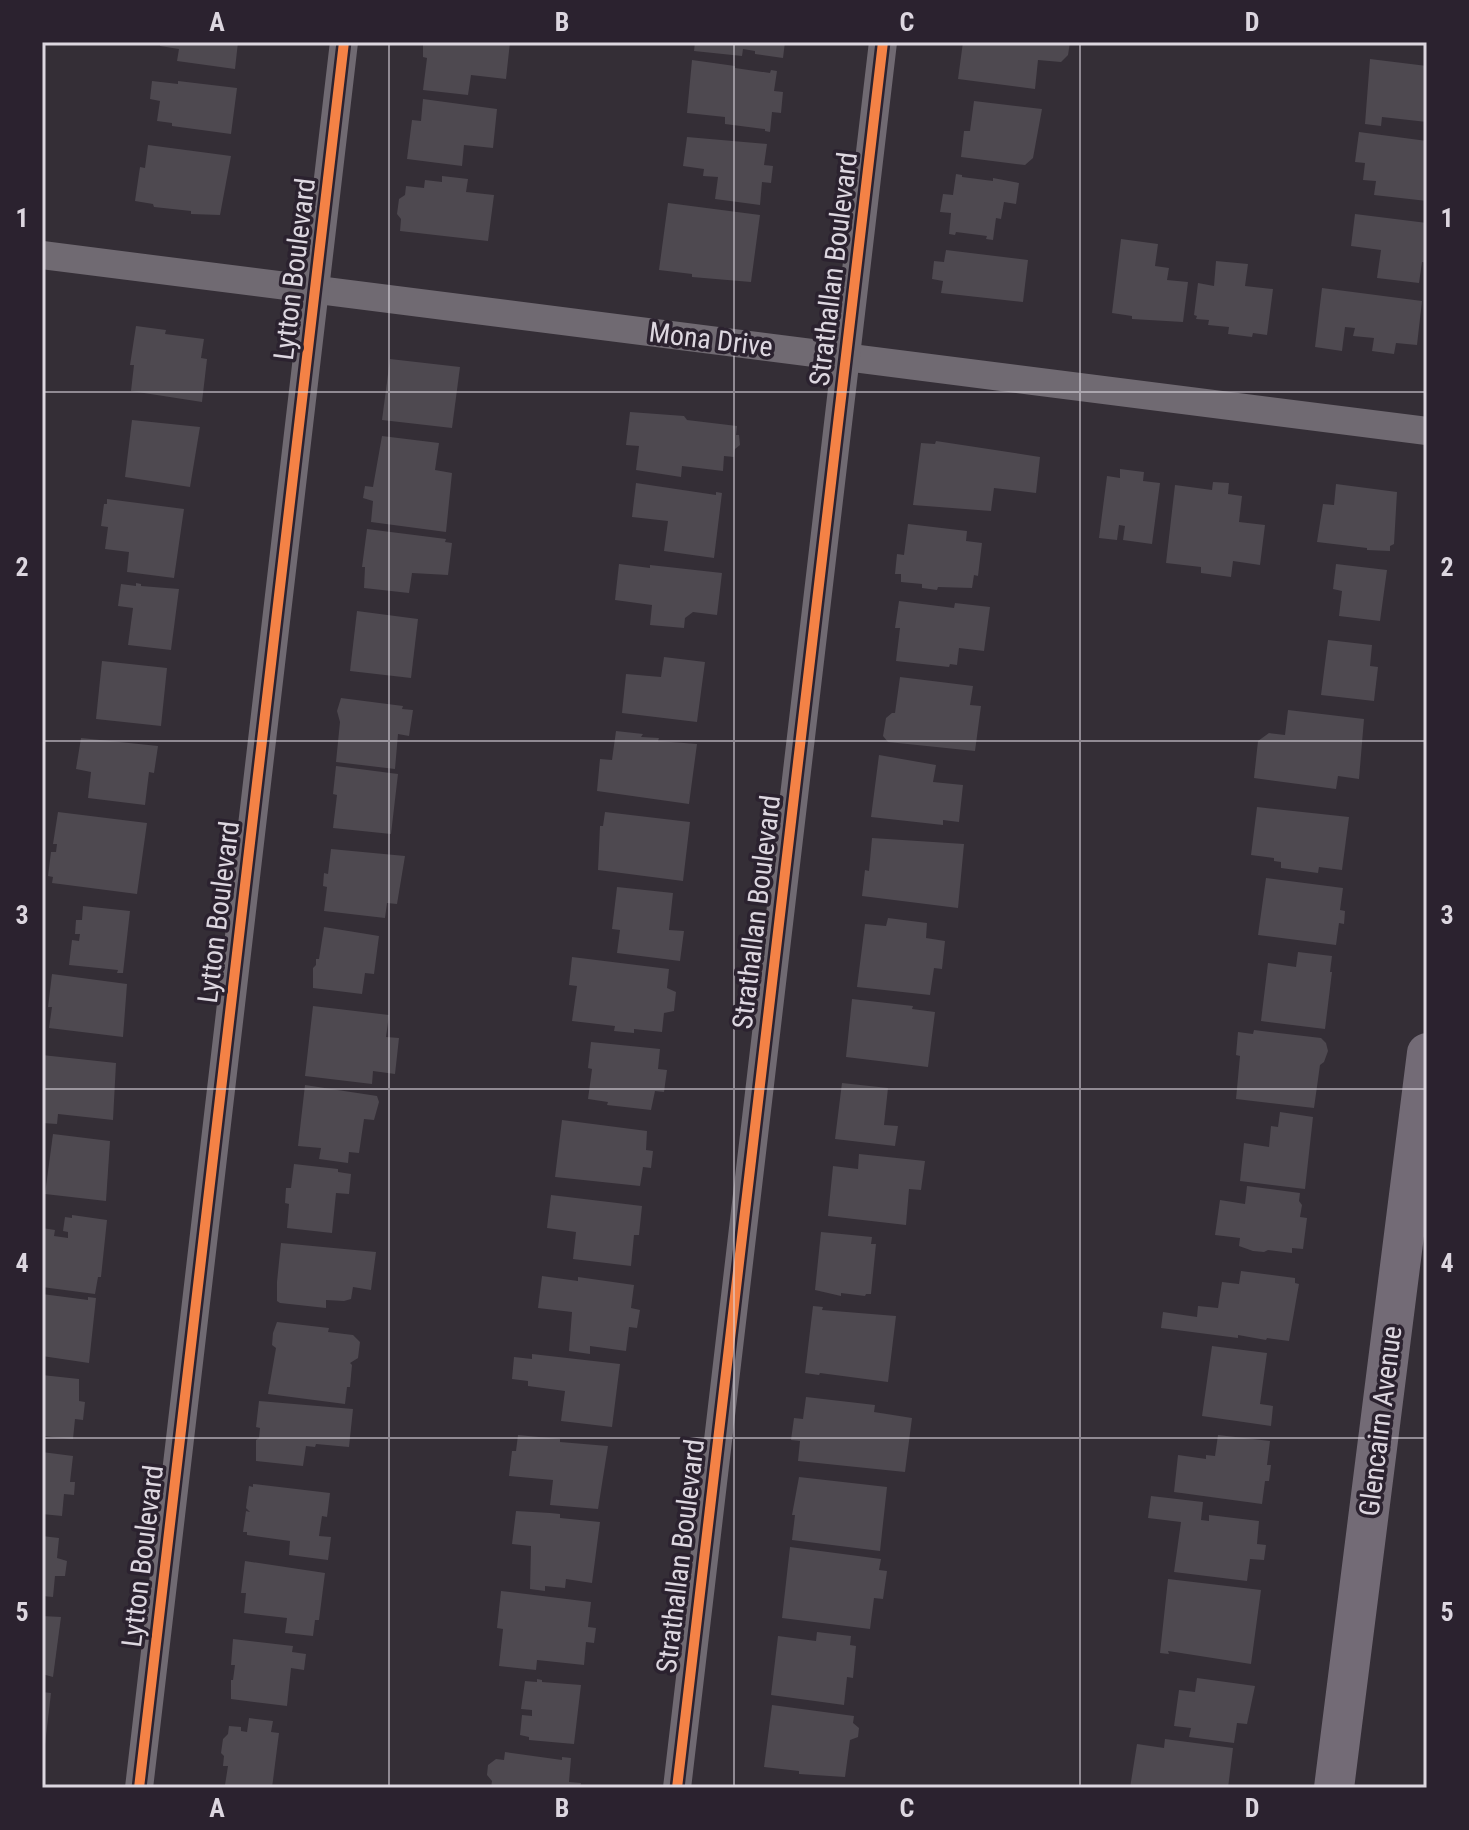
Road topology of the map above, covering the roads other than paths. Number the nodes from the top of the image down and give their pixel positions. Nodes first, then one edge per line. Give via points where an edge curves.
1 (344, 42) edge
2 (883, 42) edge
3 (42, 255) edge
4 (316, 288) junction
5 (846, 356) junction
6 (1427, 431) edge
7 (1427, 1053) edge
8 (139, 1788) edge
9 (677, 1788) edge
10 (1334, 1788) edge

1 - 4 street, Lytton Boulevard
2 - 5 street, Strathallan Boulevard
3 - 4 street, Mona Drive
4 - 5 street, Mona Drive
4 - 8 street, Lytton Boulevard
5 - 6 street, Mona Drive
5 - 9 street, Strathallan Boulevard
7 - 10 street, Glencairn Avenue

